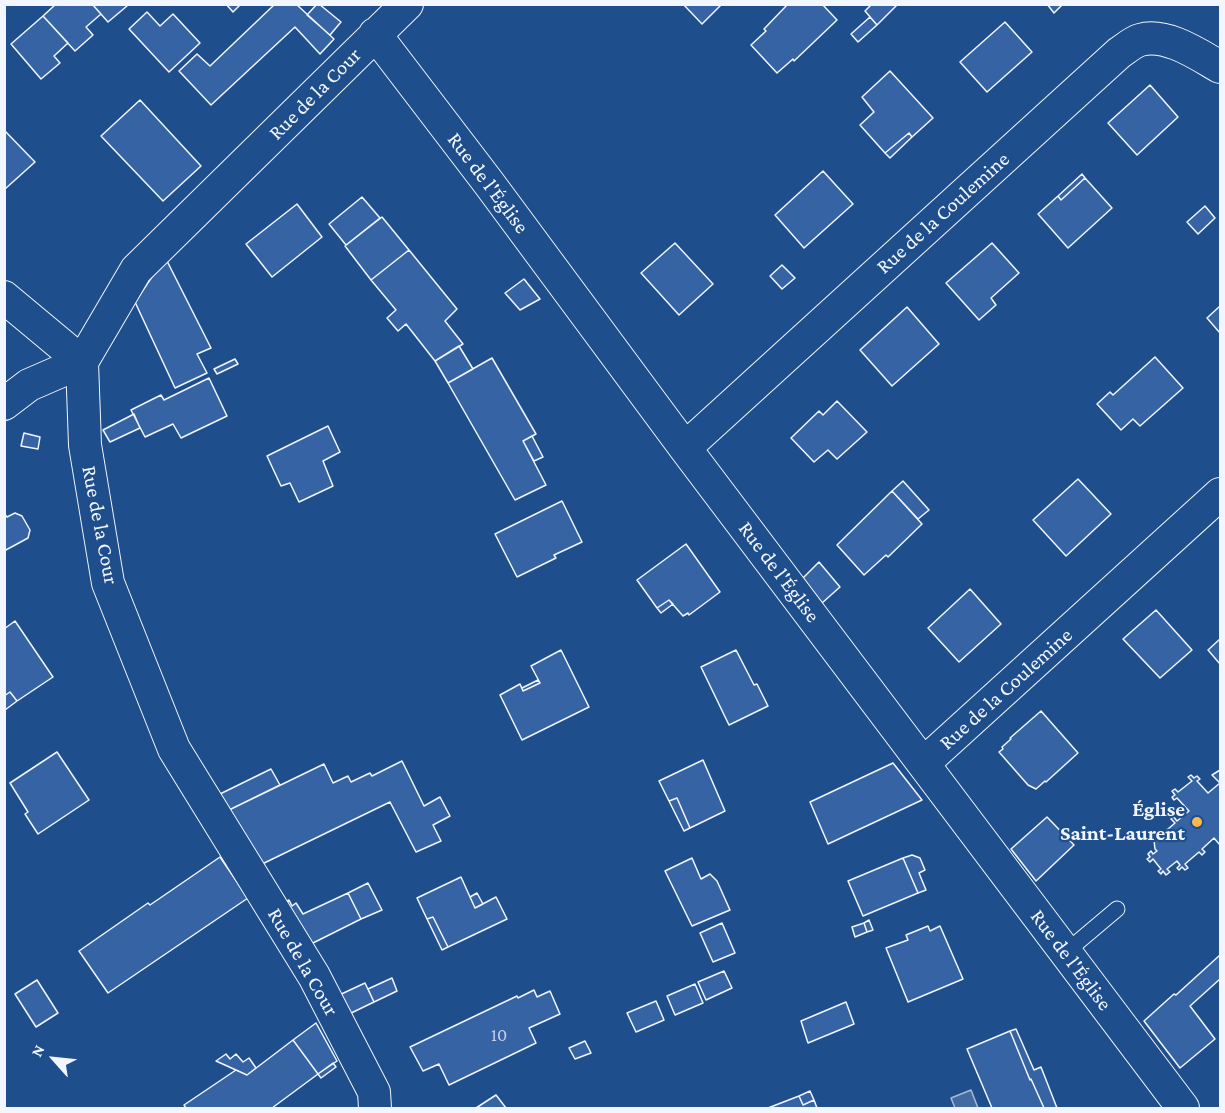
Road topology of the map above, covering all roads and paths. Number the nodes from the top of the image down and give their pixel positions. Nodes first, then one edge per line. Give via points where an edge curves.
1 (407, 4) edge
2 (375, 34) junction
3 (1221, 67) edge
4 (4, 297) edge
5 (82, 362) junction
6 (4, 404) edge
7 (685, 448) junction
8 (1221, 494) edge
9 (924, 763) junction
10 (1117, 909) dead end
11 (1066, 952) junction
12 (375, 1108) edge
13 (1183, 1108) edge

1 - 2 street, Rue de la Cour
2 - 5 street, Rue de la Cour via 136,270
2 - 7 street, Rue de l'Église
3 - 7 street, Rue de la Coulemine via 1179,44 1158,39 1140,40 1119,53
4 - 5 street
5 - 6 street via 29,385
5 - 12 street, Rue de la Cour via 85,445 108,583 174,749 314,976 374,1092
7 - 9 street, Rue de l'Église
8 - 9 street, Rue de la Coulemine
9 - 11 street, Rue de l'Église
10 - 11 lane
11 - 13 street, Rue de l'Église

